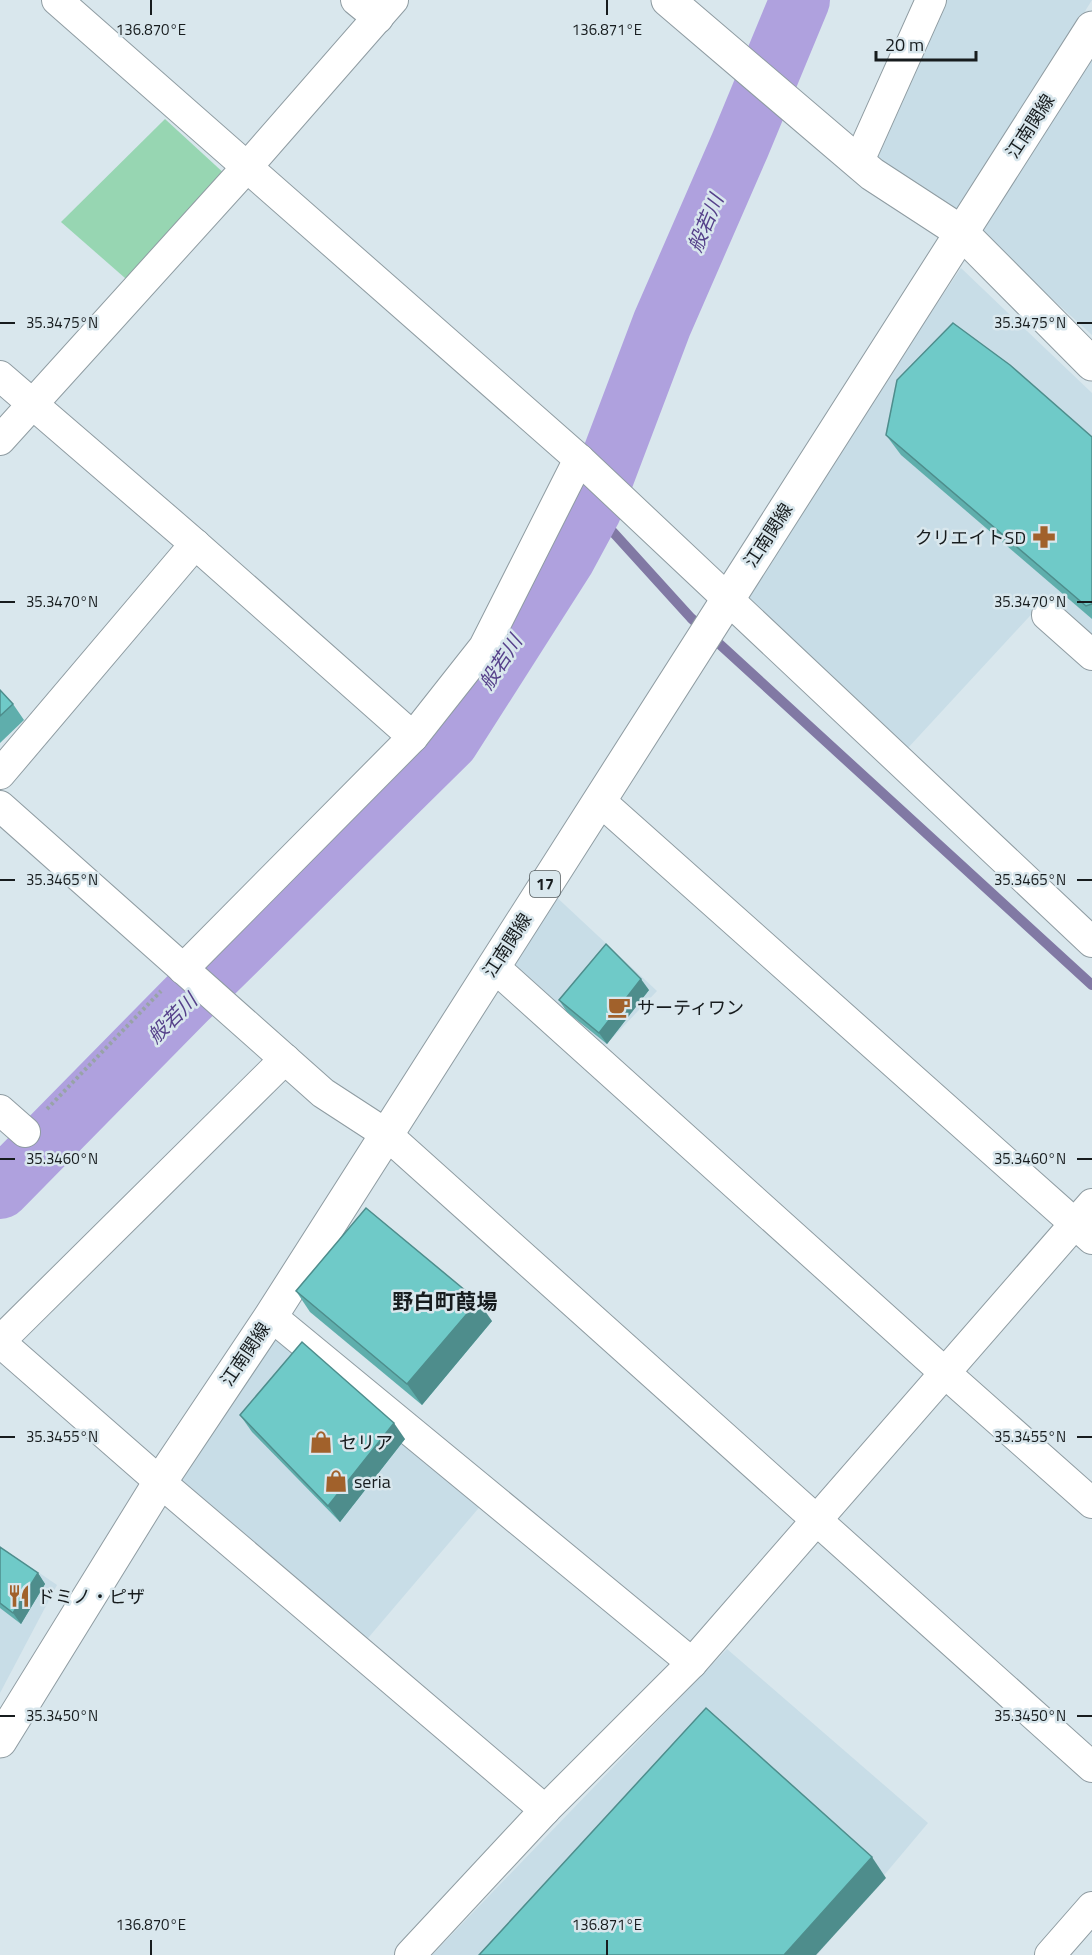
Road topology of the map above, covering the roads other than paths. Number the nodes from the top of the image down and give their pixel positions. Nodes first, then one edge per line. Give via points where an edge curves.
1 (57, 0) edge
2 (668, 0) edge
3 (931, 0) edge
4 (376, 6) edge
5 (1092, 28) edge
6 (858, 163) junction
7 (247, 167) junction
8 (961, 232) junction
9 (1092, 364) edge
10 (0, 376) edge
11 (31, 405) junction
12 (0, 440) edge
13 (579, 459) junction
14 (195, 544) junction
15 (728, 598) junction
16 (1047, 615) dead end
17 (1092, 655) edge
18 (413, 737) junction
19 (0, 774) edge
20 (599, 800) junction
21 (0, 806) edge
22 (1092, 942) edge
23 (493, 966) junction
24 (183, 969) junction
25 (285, 1059) junction
26 (0, 1110) edge
27 (25, 1132) road end
28 (386, 1134) junction
29 (1086, 1222) edge
30 (271, 1316) junction
31 (0, 1341) edge
32 (944, 1372) junction
33 (160, 1482) junction
34 (1092, 1503) edge
35 (815, 1521) junction
36 (692, 1663) junction
37 (0, 1741) edge
38 (1092, 1767) edge
39 (545, 1810) junction
40 (1092, 1907) edge
41 (410, 1955) edge
42 (1050, 1955) edge

1 - 7 street
2 - 6 main road
3 - 6 street
4 - 7 street
5 - 8 main road, 江南関線 / 17
6 - 8 main road
7 - 11 street
7 - 13 street
8 - 9 main road
8 - 15 main road, 江南関線 / 17
10 - 11 street
11 - 12 street
11 - 14 street
13 - 15 street
13 - 18 street via 484,647
14 - 18 street
14 - 19 street
15 - 20 main road, 江南関線 / 17
15 - 22 street
16 - 17 street
18 - 24 street
20 - 23 main road, 江南関線 / 17
20 - 29 street
21 - 24 street
23 - 28 main road, 江南関線 / 17
23 - 32 street
24 - 25 street
25 - 28 street via 323,1093
25 - 31 street
26 - 27 street
28 - 30 main road, 江南関線 / 17
28 - 35 street
29 - 32 street
30 - 33 main road, 江南関線 / 17
30 - 36 street
31 - 33 street
32 - 34 street
32 - 35 street
33 - 37 main road, 江南関線 / 17
33 - 39 street
35 - 36 street
35 - 38 street
36 - 39 street
39 - 41 street
40 - 42 street

